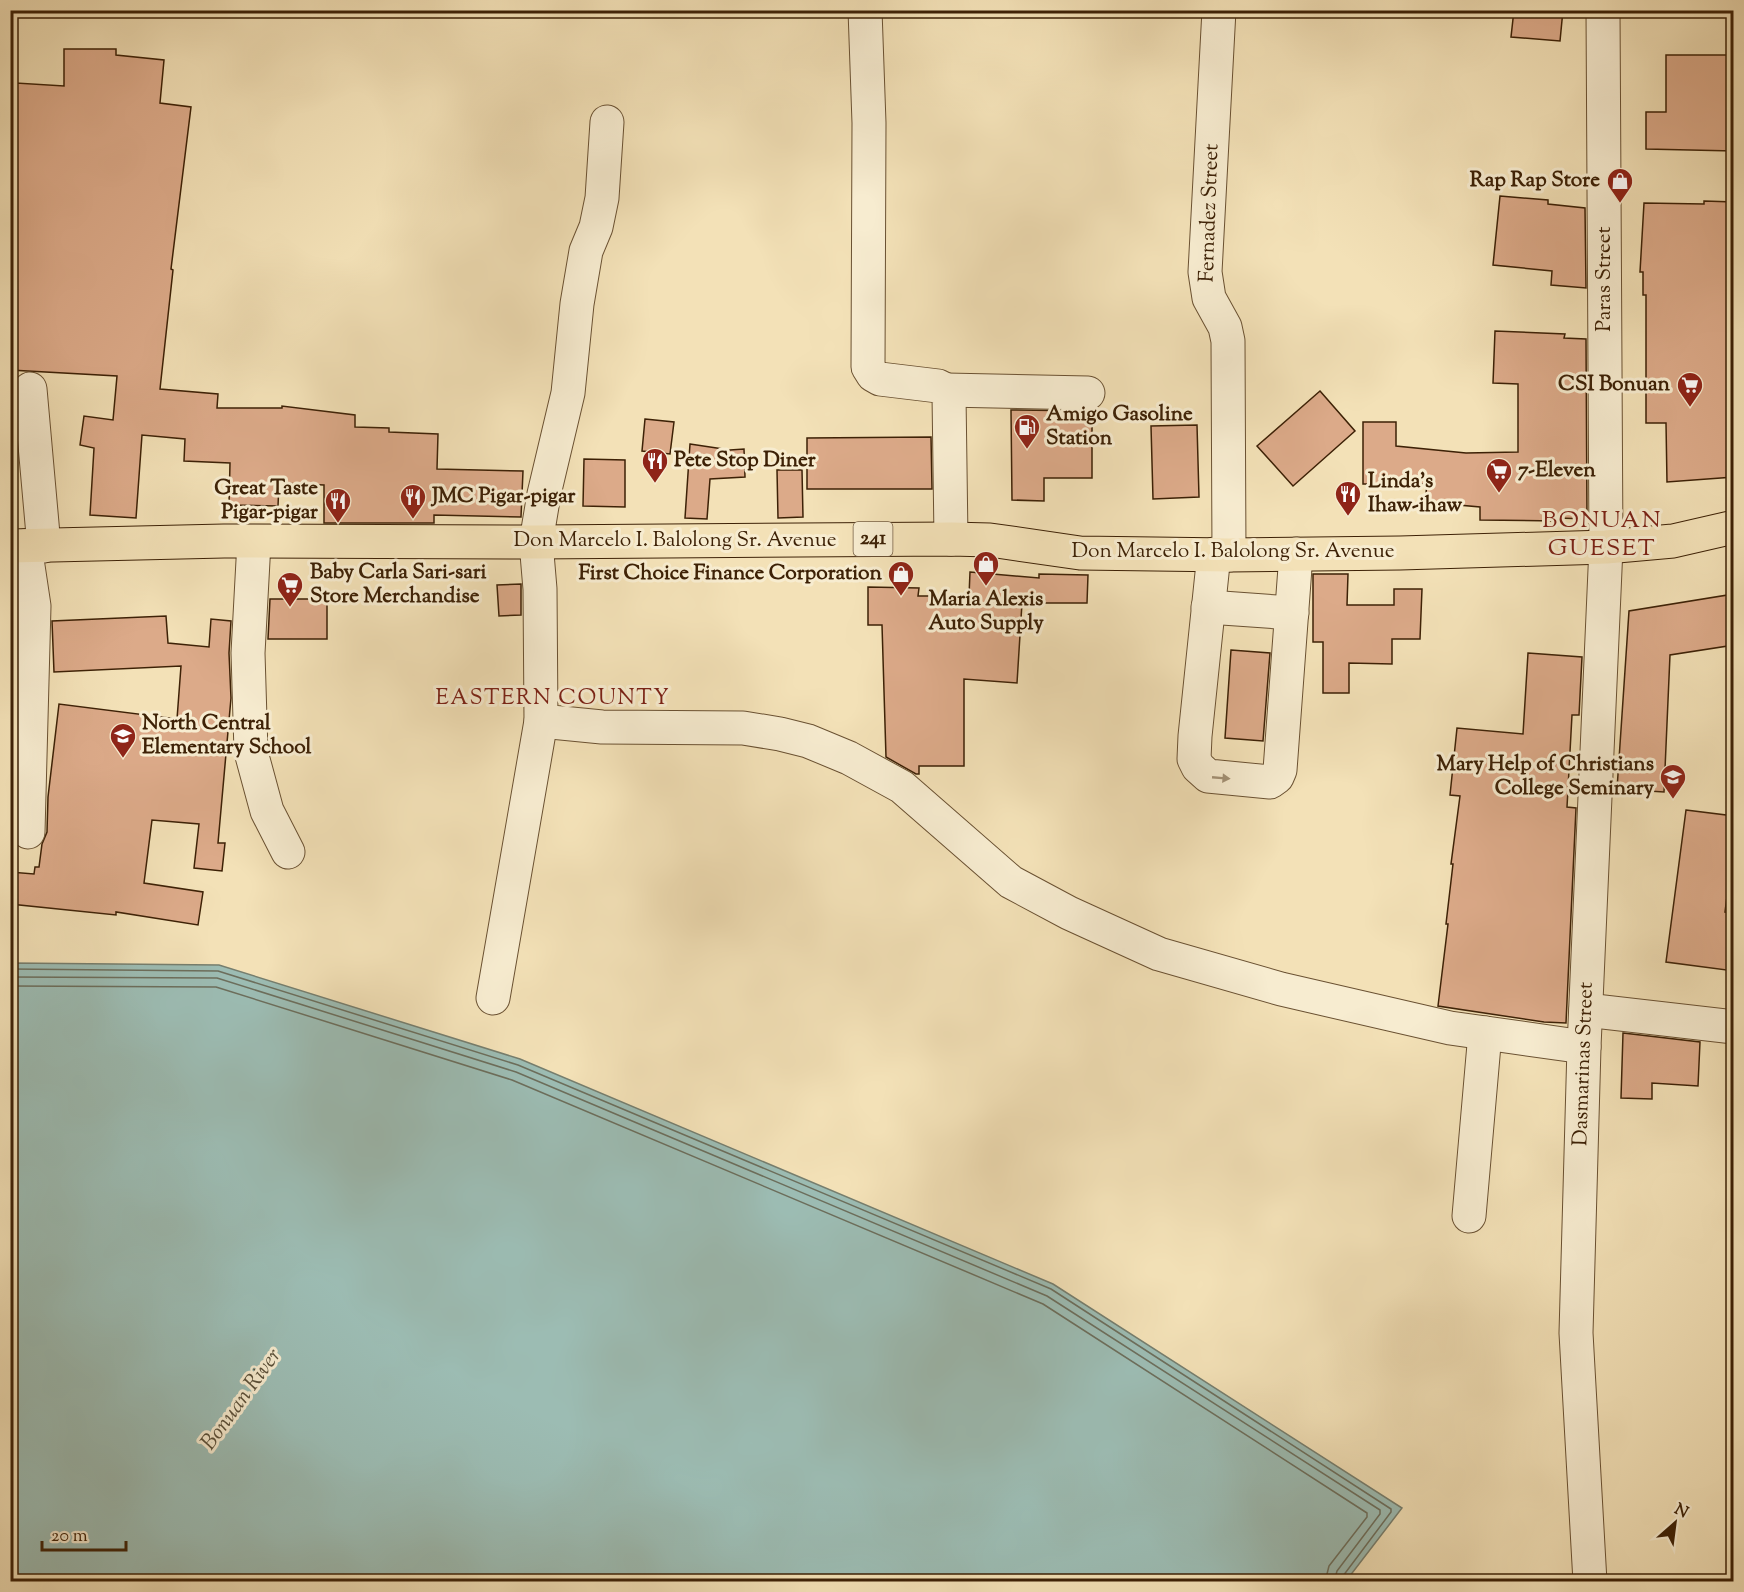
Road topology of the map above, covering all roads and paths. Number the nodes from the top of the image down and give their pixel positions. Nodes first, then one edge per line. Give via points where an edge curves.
1 (865, 10) edge
2 (1219, 10) edge
3 (1603, 10) edge
4 (607, 122) dead end
5 (30, 389) dead end
6 (946, 390) junction
7 (1088, 393) dead end
8 (1734, 527) edge
9 (951, 539) junction
10 (254, 542) junction
11 (536, 542) junction
12 (26, 546) edge
13 (1606, 547) junction
14 (1221, 554) junction
15 (1296, 554) junction
16 (1208, 607) junction
17 (1292, 613) junction
18 (541, 720) junction
19 (28, 832) dead end
20 (288, 852) dead end
21 (492, 998) dead end
22 (1586, 1010) junction
23 (1734, 1028) edge
24 (1485, 1033) junction
25 (1584, 1047) junction
26 (1470, 1216) dead end
27 (1590, 1581) edge

1 - 6 street via 869,123 868,367 880,379
2 - 14 street, Fernadez Street via 1205,272 1209,298 1228,341
3 - 13 street, Paras Street
4 - 11 street via 602,198 586,251 568,393
5 - 12 street
6 - 7 street
6 - 9 street
8 - 13 main road, Don Marcelo I. Balolong Sr. Avenue / 241 via 1673,541
9 - 11 main road, Don Marcelo I. Balolong Sr. Avenue / 241
9 - 14 main road, Don Marcelo I. Balolong Sr. Avenue / 241 via 990,540 1080,553
10 - 11 main road, Don Marcelo I. Balolong Sr. Avenue / 241
10 - 12 main road, Don Marcelo I. Balolong Sr. Avenue / 241
10 - 20 street via 249,654 251,752 267,811
11 - 18 street
12 - 19 street via 34,606
13 - 15 main road, Don Marcelo I. Balolong Sr. Avenue / 241
13 - 22 street, Dasmarinas Street
14 - 15 main road, Don Marcelo I. Balolong Sr. Avenue / 241
14 - 16 street, Fernadez Street
15 - 17 street, Fernadez Street
16 - 17 street
16 -> 17 street, Fernadez Street via 1194,759 1208,776 1270,782 1280,770
18 - 21 street
18 - 24 street via 602,727 743,728 808,741 849,758 902,788 1011,882 1159,954 1281,989
22 - 23 street
22 - 25 street, Dasmarinas Street
24 - 25 street
24 - 26 street
25 - 27 street, Dasmarinas Street via 1576,1332

